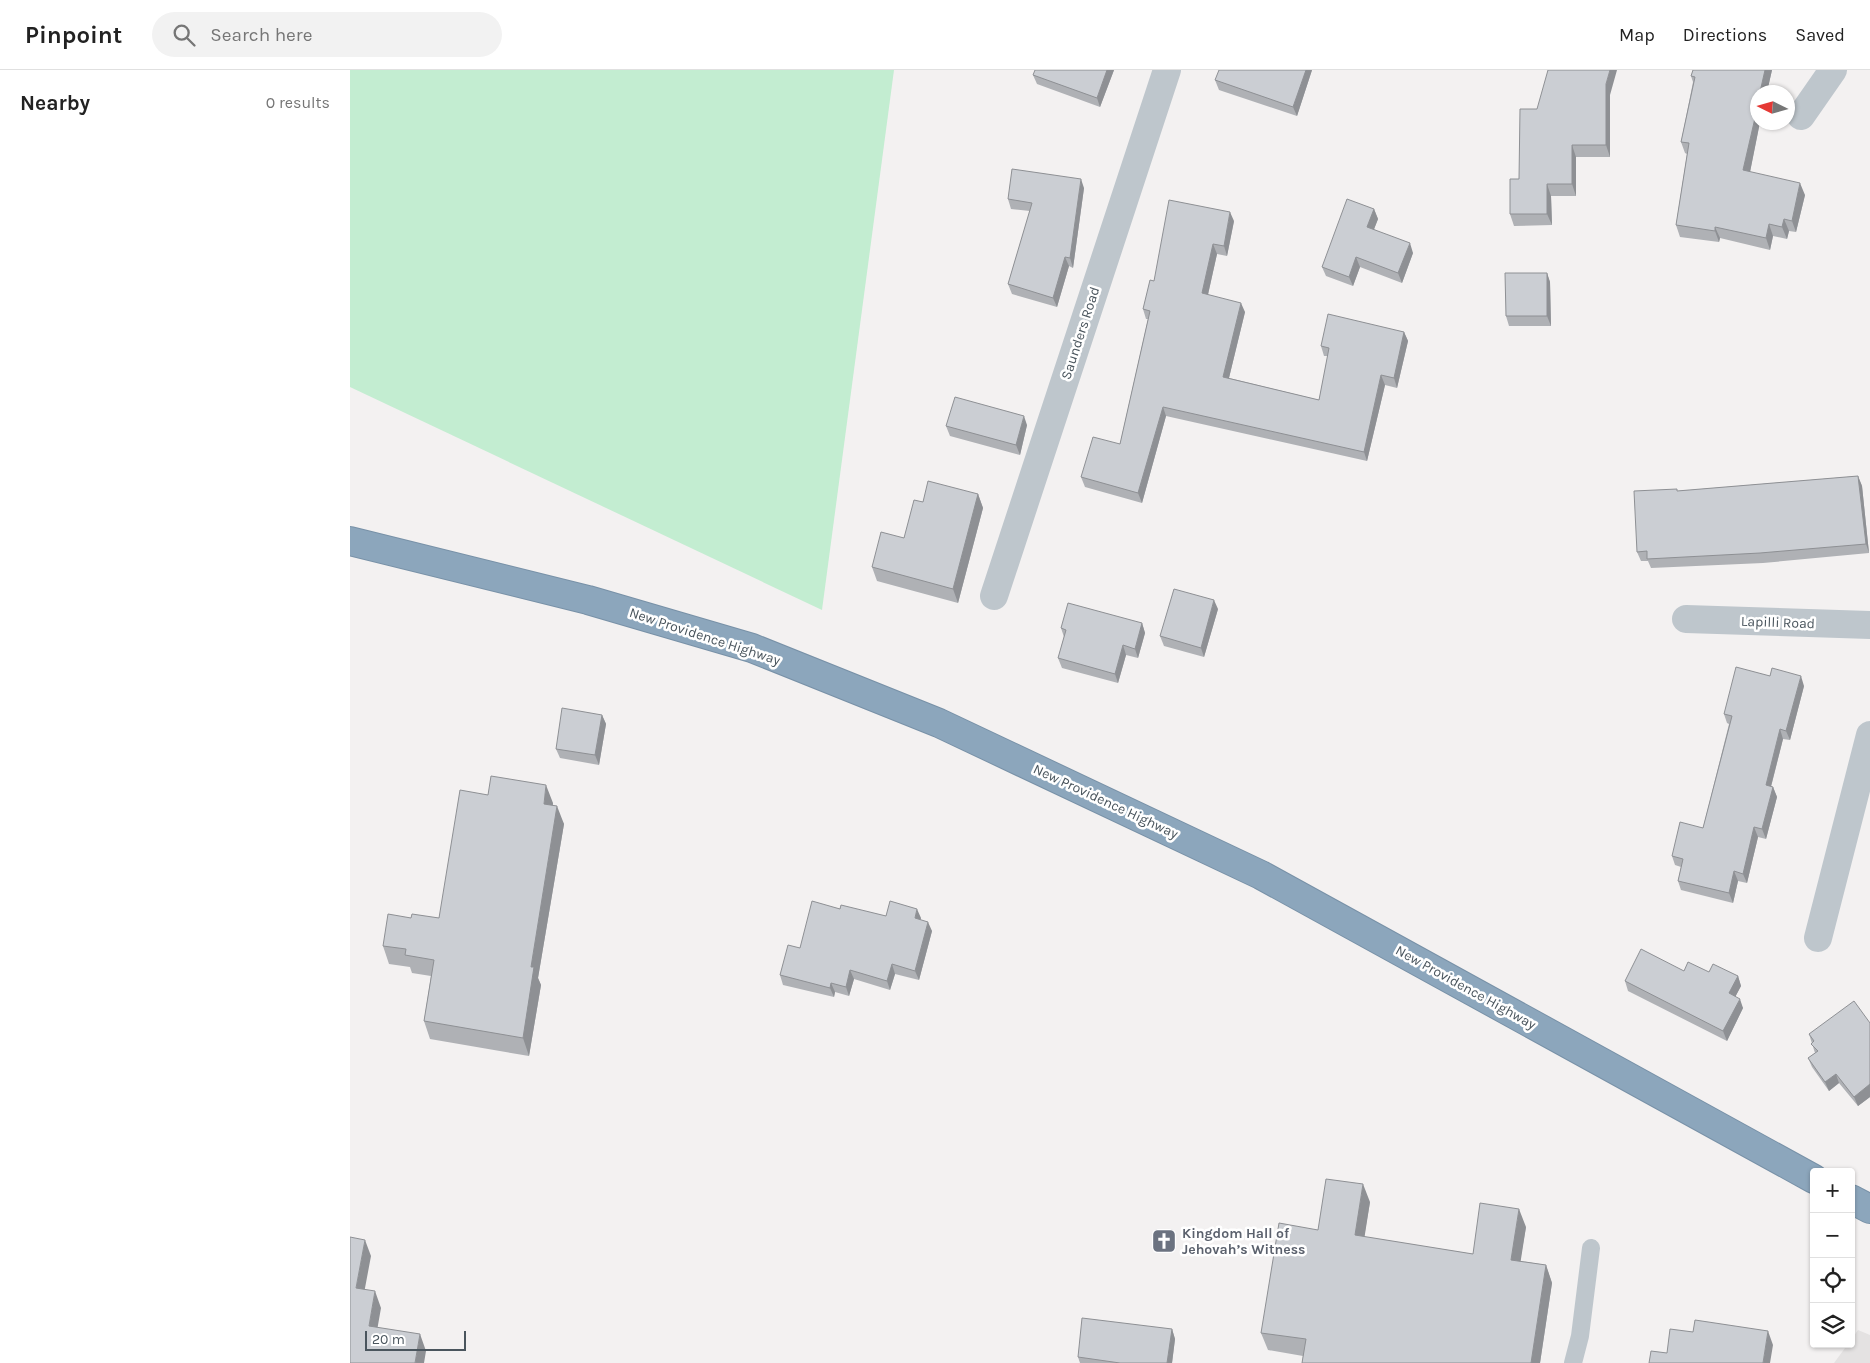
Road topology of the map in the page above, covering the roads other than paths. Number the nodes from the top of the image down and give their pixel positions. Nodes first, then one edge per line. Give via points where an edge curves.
1 (1167, 70) edge
2 (1833, 70) edge
3 (1801, 116) dead end
4 (350, 541) edge
5 (994, 596) dead end
6 (1686, 619) dead end
7 (1870, 625) edge
8 (1870, 735) edge
9 (1818, 938) dead end
10 (1810, 1177) edge
11 (1855, 1201) edge
12 (1870, 1209) edge
13 (1591, 1248) dead end
14 (1573, 1363) edge

1 - 5 street, Saunders Road
2 - 3 street
4 - 10 highway, New Providence Highway via 588,600 752,648 939,723 1261,875
6 - 7 street, Lapilli Road
8 - 9 street
11 - 12 highway
13 - 14 lane via 1580,1336

